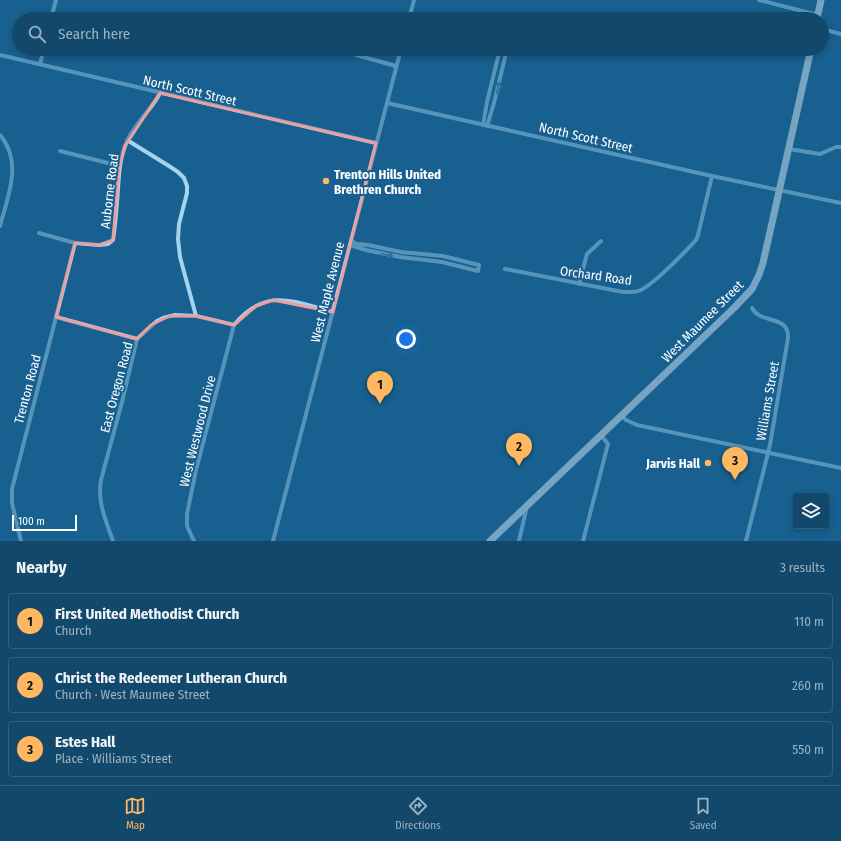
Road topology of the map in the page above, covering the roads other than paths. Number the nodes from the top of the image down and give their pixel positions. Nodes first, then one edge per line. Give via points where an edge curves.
1 (56, 0) edge
2 (414, 0) edge
3 (759, 0) edge
4 (821, 0) edge
5 (53, 12) edge
6 (411, 12) edge
7 (801, 12) edge
8 (819, 12) edge
9 (829, 31) edge
10 (841, 34) edge
11 (0, 55) edge
12 (42, 56) edge
13 (360, 56) edge
14 (399, 56) edge
15 (498, 56) edge
16 (505, 56) edge
17 (809, 56) edge
18 (40, 64) junction
19 (396, 66) junction
20 (494, 72) junction
21 (501, 74) junction
22 (160, 92) junction
23 (387, 102) junction
24 (485, 125) junction
25 (0, 135) edge
26 (128, 140) junction
27 (376, 143) junction
28 (841, 147) edge
29 (789, 149) junction
30 (60, 151) dead end
31 (120, 166) junction
32 (712, 176) junction
33 (780, 191) junction
34 (841, 203) edge
35 (0, 226) edge
36 (39, 233) dead end
37 (601, 242) dead end
38 (75, 243) junction
39 (350, 243) junction
40 (401, 252) junction
41 (443, 256) junction
42 (400, 257) junction
43 (442, 262) junction
44 (505, 269) dead end
45 (579, 284) junction
46 (752, 308) dead end
47 (333, 312) junction
48 (196, 316) junction
49 (56, 317) junction
50 (234, 325) junction
51 (138, 339) junction
52 (622, 416) junction
53 (601, 435) junction
54 (768, 453) junction
55 (841, 468) edge
56 (528, 504) junction
57 (21, 541) edge
58 (113, 541) edge
59 (194, 541) edge
60 (273, 541) edge
61 (490, 541) edge
62 (518, 541) edge
63 (583, 541) edge
64 (746, 541) edge

1 - 5 street
2 - 6 street
3 - 7 street
4 - 8 main road
9 - 10 street
11 - 18 street, North Scott Street
12 - 18 street
13 - 19 street
14 - 19 street, West Maple Avenue
15 - 20 street
16 - 21 street
17 - 29 main road, West Maumee Street
18 - 22 street, North Scott Street
19 - 23 street, West Maple Avenue
20 - 21 street
20 - 24 street
24 -> 21 street
22 - 26 street, Auborne Road
22 - 27 street, North Scott Street
23 - 24 street, North Scott Street
23 - 27 street, West Maple Avenue
24 - 32 street, North Scott Street
25 - 35 street via 13,161 13,173
26 - 31 street, Auborne Road
26 - 48 street via 184,178 187,193 178,239 180,257
27 - 39 street, West Maple Avenue
28 - 29 street via 820,154
29 - 33 main road, West Maumee Street
30 - 31 street
31 - 38 street, Auborne Road via 113,240 108,244 99,245
32 - 33 street, North Scott Street
32 - 45 street, Orchard Road via 696,240 656,279 636,292
33 - 34 street, North Scott Street
33 - 52 main road, West Maumee Street via 763,262 752,289
36 - 38 street
37 - 45 street via 587,254
38 - 49 street, Trenton Road
39 - 40 street
39 -> 42 street via 366,250
39 - 47 street, West Maple Avenue
40 - 41 street
40 - 42 street
41 - 43 street
41 - 43 street via 479,265 478,271
42 - 43 street
44 - 45 street, Orchard Road
46 - 54 street, Williams Street via 758,315 780,322 788,334
47 - 50 street via 286,300 273,300 256,306
47 - 60 street, West Maple Avenue
48 - 50 street, East Oregon Road
48 - 51 street, East Oregon Road via 182,314 163,318 151,325
49 - 51 street
49 - 57 street, Trenton Road via 12,489 12,504
50 - 59 street, West Westwood Drive via 187,514 187,526
51 - 58 street, East Oregon Road via 99,491 101,506
52 - 53 main road, West Maumee Street
52 - 54 street via 636,425
53 - 56 main road, West Maumee Street
53 - 63 street via 608,444
54 - 55 street
54 - 64 street, Williams Street
56 - 61 main road, West Maumee Street
56 - 62 street

